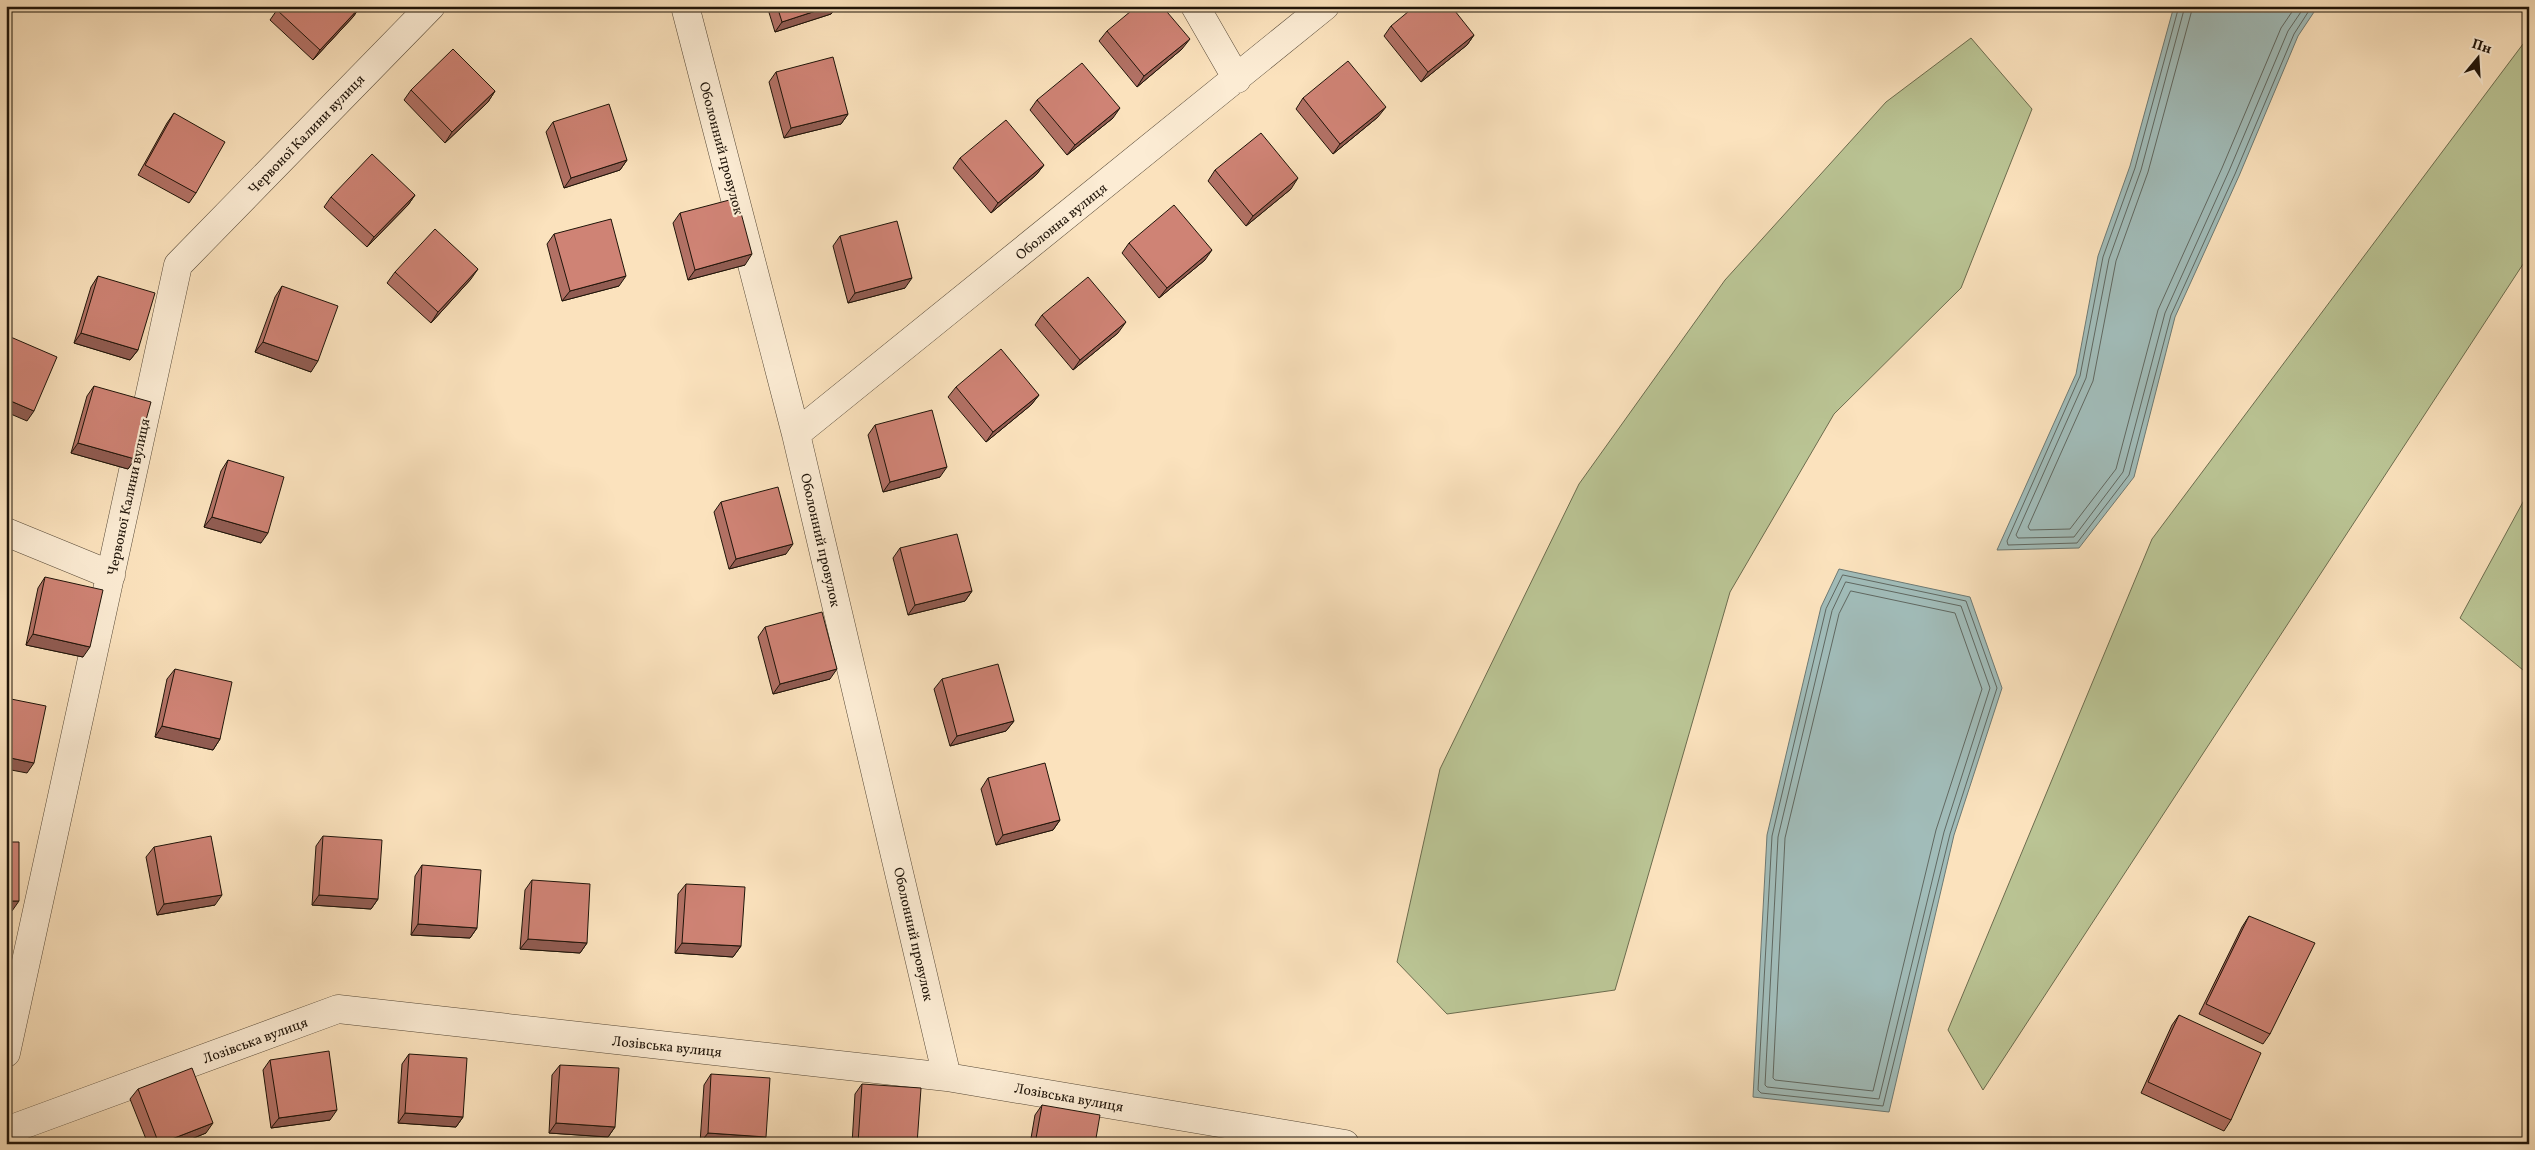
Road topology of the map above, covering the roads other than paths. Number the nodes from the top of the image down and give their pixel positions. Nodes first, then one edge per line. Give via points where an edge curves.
1 (431, 6) edge
2 (685, 6) edge
3 (1195, 6) edge
4 (1325, 6) edge
5 (1237, 79) junction
6 (796, 434) junction
7 (6, 532) edge
8 (111, 575) junction
9 (6, 1053) edge
10 (947, 1077) junction
11 (6, 1131) edge
12 (1345, 1144) edge

1 - 8 street, Червоної Калини вулиця via 178,265
2 - 6 street, Оболонний провулок
3 - 5 street
4 - 5 street, Оболонна вулиця
5 - 6 street, Оболонна вулиця
6 - 10 street, Оболонний провулок
7 - 8 street
8 - 9 street, Червоної Калини вулиця
10 - 11 street, Лозівська вулиця via 338,1009
10 - 12 street, Лозівська вулиця

